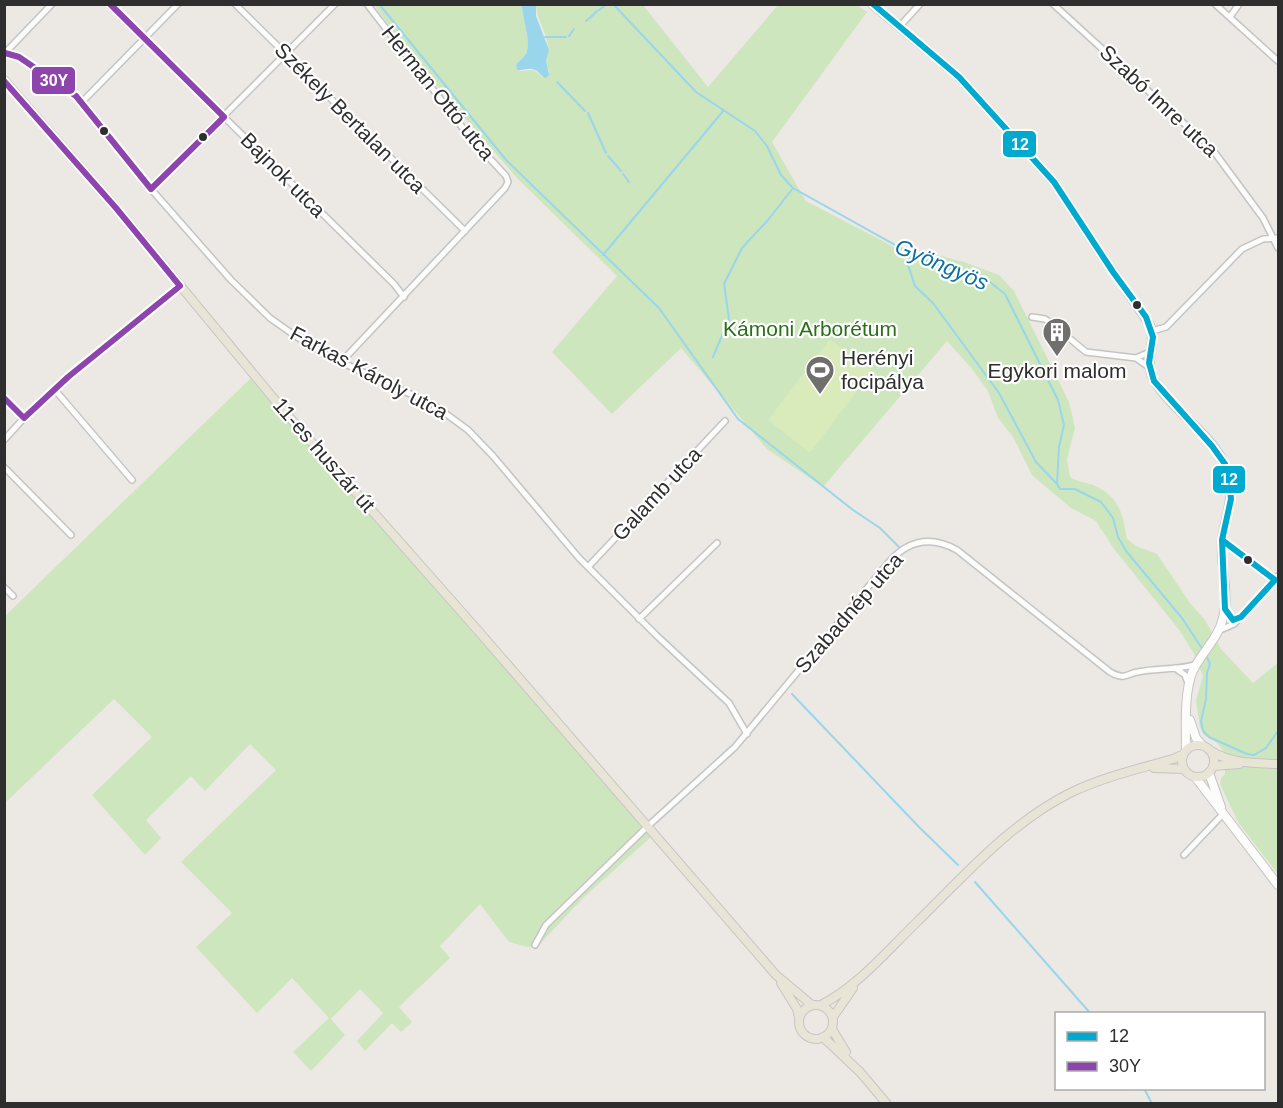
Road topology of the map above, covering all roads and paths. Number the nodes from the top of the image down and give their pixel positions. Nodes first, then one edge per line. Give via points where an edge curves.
1 (52, 4) edge
2 (109, 4) edge
3 (178, 4) edge
4 (236, 4) edge
5 (335, 4) edge
6 (367, 4) edge
7 (872, 4) edge
8 (920, 4) edge
9 (1053, 4) edge
10 (1215, 4) edge
11 (1239, 4) edge
12 (1230, 17) junction
13 (900, 26) junction
14 (145, 38) junction
15 (5, 53) edge
16 (287, 55) junction
17 (1278, 61) edge
18 (4, 80) edge
19 (82, 102) junction
20 (224, 117) junction
21 (151, 189) junction
22 (465, 231) junction
23 (1275, 238) edge
24 (1278, 248) edge
25 (180, 286) junction
26 (404, 297) junction
27 (1032, 317) dead end
28 (1152, 331) junction
29 (1150, 352) junction
30 (1136, 358) junction
31 (344, 363) junction
32 (1150, 368) junction
33 (55, 390) junction
34 (4, 398) edge
35 (24, 418) junction
36 (725, 422) dead end
37 (4, 440) edge
38 (4, 467) edge
39 (132, 480) dead end
40 (71, 535) dead end
41 (1222, 540) junction
42 (717, 543) dead end
43 (588, 567) junction
44 (1277, 578) edge
45 (4, 587) edge
46 (13, 596) dead end
47 (1226, 609) junction
48 (1241, 617) junction
49 (639, 619) junction
50 (1220, 630) junction
51 (1197, 664) junction
52 (1174, 668) junction
53 (1189, 684) junction
54 (1188, 713) junction
55 (747, 734) junction
56 (1202, 745) junction
57 (1210, 751) junction
58 (1184, 752) junction
59 (1245, 763) junction
60 (1278, 764) edge
61 (1142, 768) junction
62 (1183, 770) junction
63 (1211, 770) junction
64 (1196, 778) junction
65 (1223, 814) junction
66 (648, 826) junction
67 (1184, 855) dead end
68 (1278, 885) edge
69 (535, 945) dead end
70 (776, 975) junction
71 (860, 978) junction
72 (816, 1005) junction
73 (799, 1017) junction
74 (833, 1017) junction
75 (832, 1029) junction
76 (823, 1037) junction
77 (860, 1072) junction
78 (887, 1104) edge

1 - 15 street
2 - 14 street, Bajnok utca
3 - 14 street
4 - 16 street, Székely Bertalan utca
5 - 16 street
6 - 22 street, Herman Ottó utca via 506,176 505,188
7 - 13 main road
8 - 13 street
9 - 23 street, Szabó Imre utca via 1212,149
10 - 12 street
11 - 12 street
12 - 17 street
13 - 28 main road via 970,88 1054,182
14 - 19 street
14 - 20 street, Bajnok utca
15 - 19 street, Farkas Károly utca via 19,57
16 - 20 street
16 - 22 street, Székely Bertalan utca
18 - 25 main road, 11-es huszár út
19 - 21 street, Farkas Károly utca
20 - 21 street
20 - 26 street, Bajnok utca
21 - 31 street, Farkas Károly utca via 256,306 294,335
22 - 26 street
23 - 24 street, Szabó Imre utca
23 - 28 street via 1242,249 1166,327
25 - 33 street
25 - 66 main road, 11-es huszár út via 284,411
26 - 31 street
27 - 30 street via 1045,319 1086,352
28 - 29 main road
29 - 30 street
29 - 32 main road
30 - 32 street
31 - 43 street, Farkas Károly utca via 456,419 494,456
32 - 41 main road via 1161,390 1225,464 1231,499
33 - 35 street
33 - 39 street
34 - 35 street
35 - 37 street
36 - 43 street, Galamb utca
38 - 40 street
41 - 44 street
41 - 47 main road
42 - 49 street
43 - 49 street, Farkas Károly utca
44 - 48 street
45 - 46 street
47 - 48 street via 1233,620
47 - 50 main road
48 - 50 street
49 - 55 street, Farkas Károly utca via 729,703
50 - 51 main road
51 - 52 street, Szabadnép utca
51 - 53 main road
52 - 53 street via 1185,675
52 - 55 street, Szabadnép utca via 1124,676 1110,672 957,550 926,541 907,546 893,557
53 - 54 main road
54 - 56 main road
54 - 58 main road
55 - 66 street, Szabadnép utca
56 - 57 main road
56 - 58 main road
57 - 59 main road
57 - 63 main road via 1214,758
58 - 61 main road
58 - 62 main road
59 - 60 main road
59 - 63 main road
61 - 62 main road
61 - 71 main road via 1069,793 1021,825
62 - 64 main road
63 - 64 main road
63 - 65 main road
64 - 65 main road
65 - 67 street
65 - 68 main road
66 - 69 street, Szabadnép utca via 546,926
66 - 70 main road, 11-es huszár út
70 - 72 main road
70 - 73 main road
71 - 72 main road via 833,999
71 - 74 main road
72 - 73 main road
72 - 74 main road via 830,1011
73 - 76 main road via 804,1033 811,1038
74 - 75 main road
75 - 76 main road
75 - 77 main road
76 - 77 main road
77 - 78 main road

